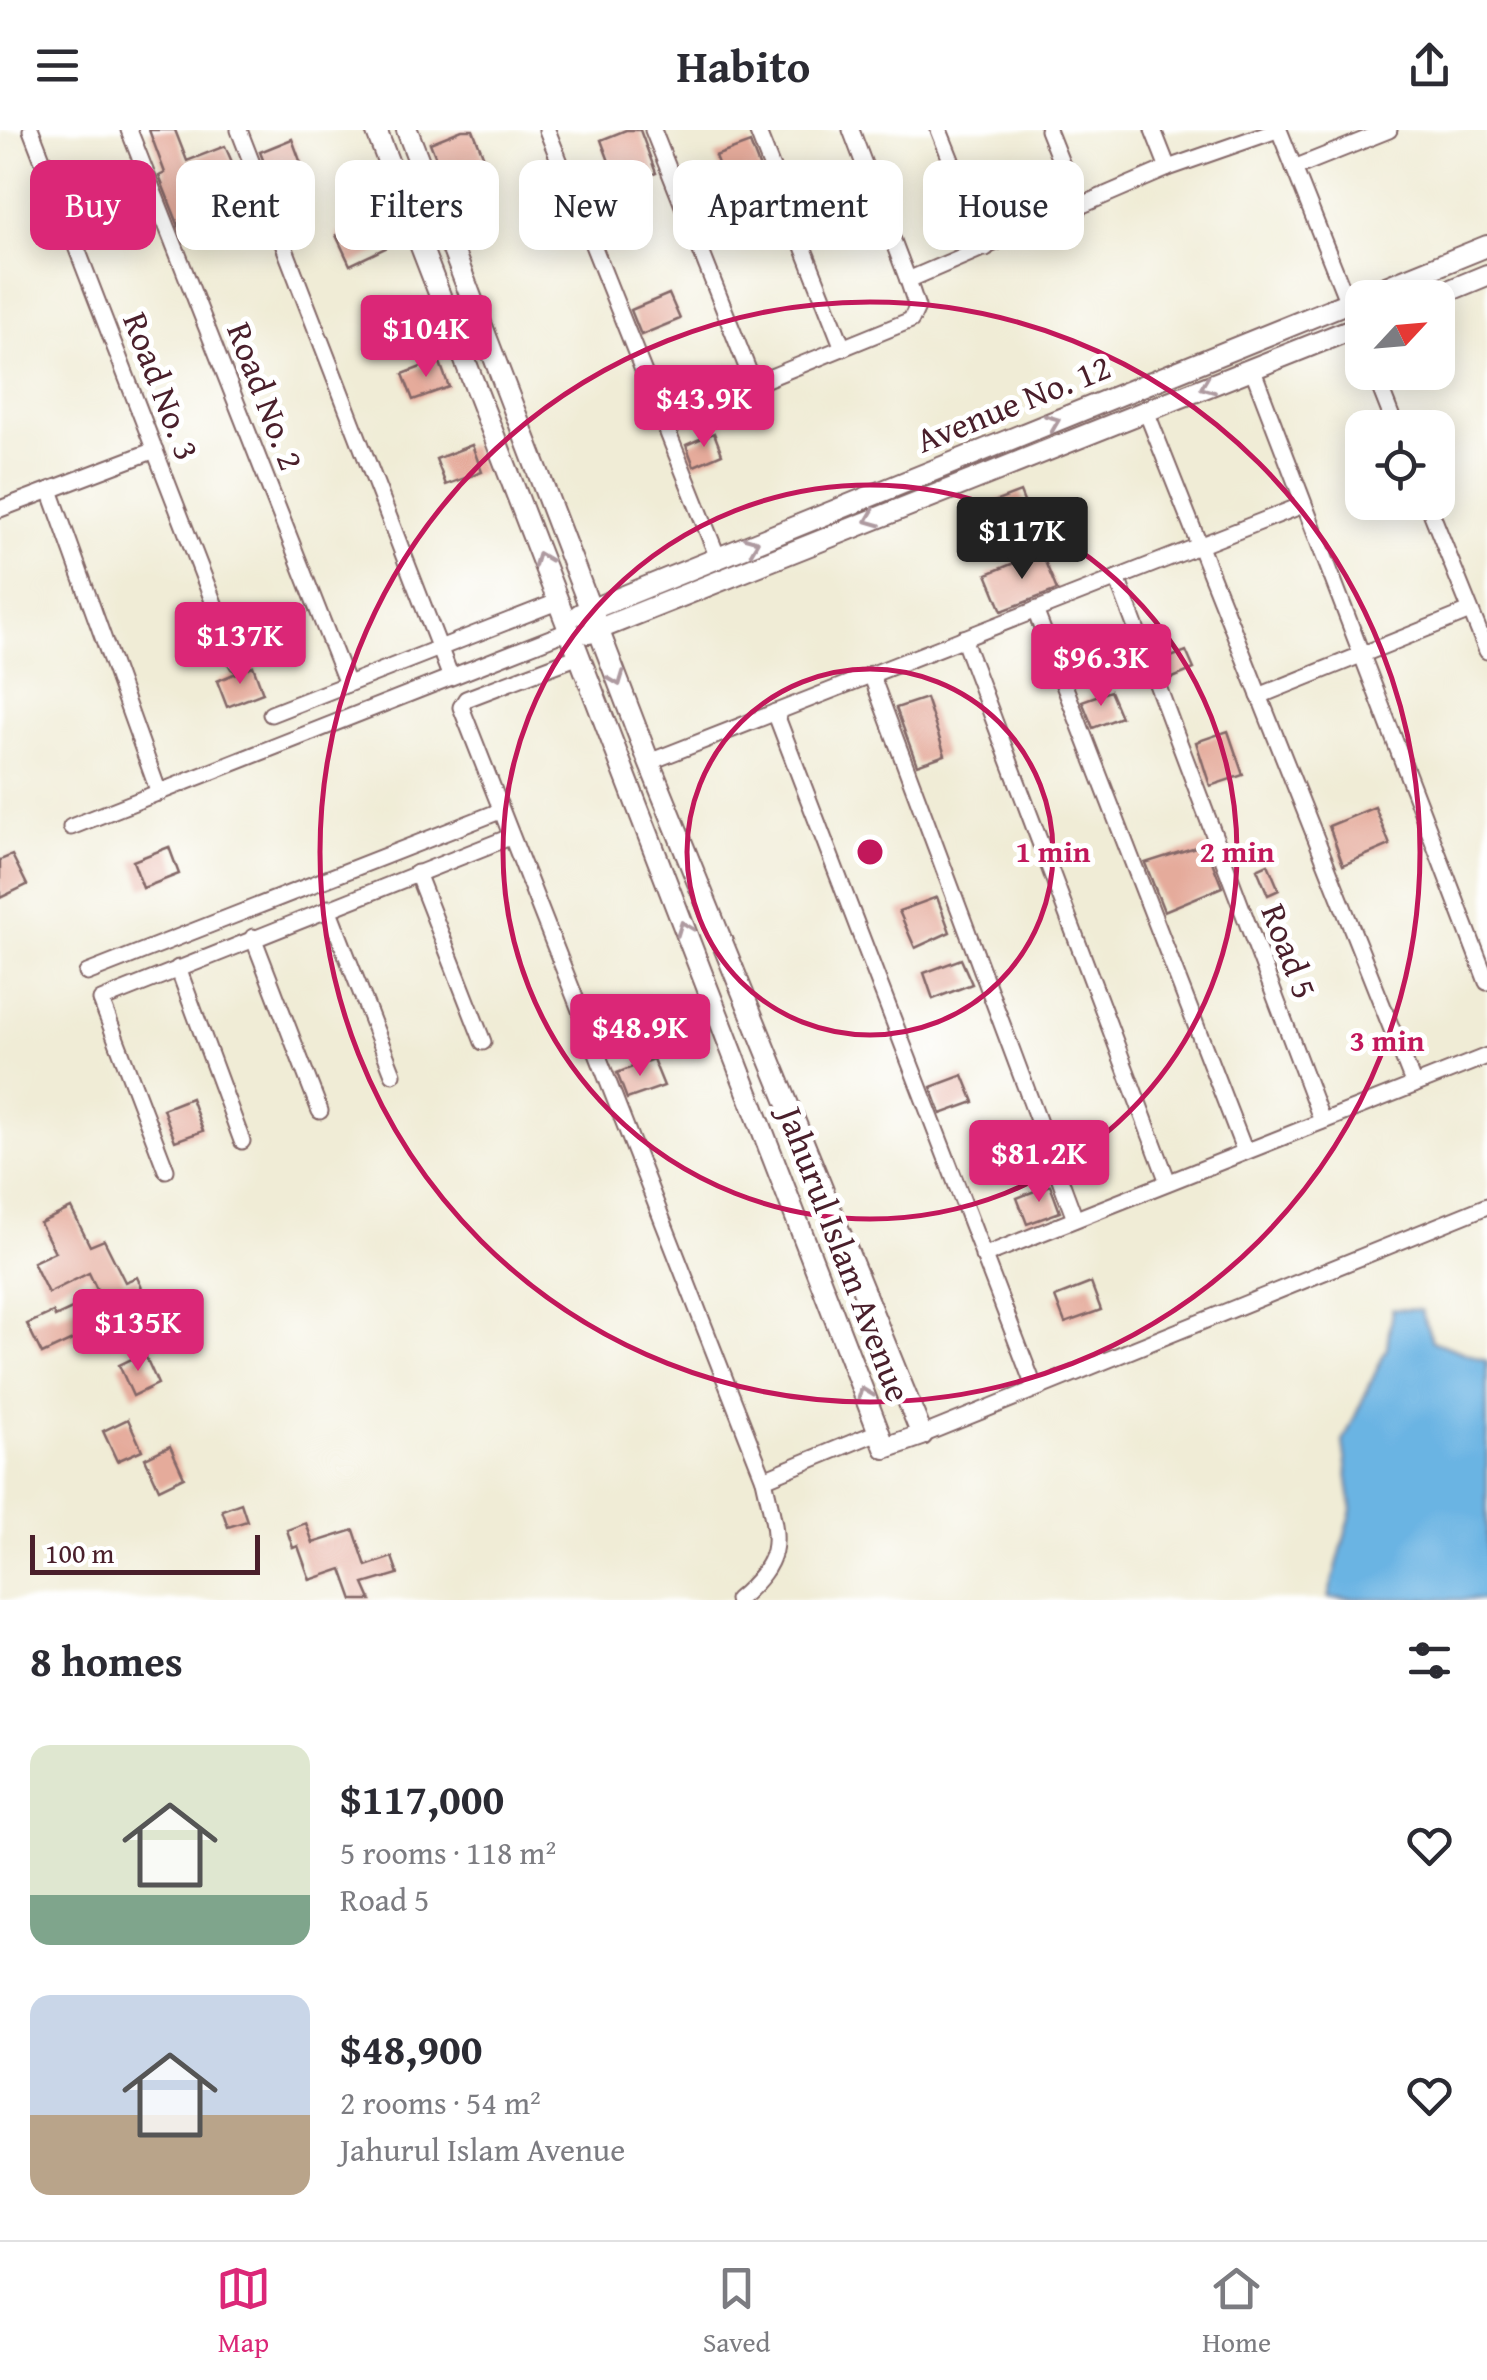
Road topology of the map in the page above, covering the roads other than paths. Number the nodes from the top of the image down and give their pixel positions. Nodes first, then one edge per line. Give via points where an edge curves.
1 (31, 130) edge
2 (129, 130) edge
3 (238, 130) edge
4 (376, 130) edge
5 (408, 130) edge
6 (547, 130) edge
7 (654, 130) edge
8 (757, 130) edge
9 (850, 130) edge
10 (939, 130) edge
11 (1048, 130) edge
12 (1153, 130) edge
13 (1278, 130) edge
14 (1388, 130) edge
15 (951, 160) edge
16 (1060, 160) edge
17 (1168, 168) junction
18 (1294, 168) junction
19 (1084, 206) edge
20 (1487, 246) edge
21 (981, 250) edge
22 (908, 280) junction
23 (1404, 280) edge
24 (1485, 282) edge
25 (1455, 291) edge
26 (1345, 296) edge
27 (1345, 304) edge
28 (1345, 337) edge
29 (843, 348) junction
30 (1252, 368) junction
31 (754, 385) junction
32 (1146, 411) junction
33 (663, 422) junction
34 (155, 450) junction
35 (50, 490) junction
36 (1304, 505) junction
37 (0, 509) edge
38 (1434, 520) edge
39 (1200, 546) junction
40 (718, 558) junction
41 (1117, 578) junction
42 (1035, 610) junction
43 (1470, 610) junction
44 (594, 619) junction
45 (568, 630) junction
46 (963, 638) junction
47 (437, 648) junction
48 (1487, 652) edge
49 (1359, 657) junction
50 (237, 663) dead end
51 (871, 674) junction
52 (450, 675) junction
53 (346, 684) junction
54 (1259, 696) junction
55 (775, 712) junction
56 (271, 714) dead end
57 (649, 762) junction
58 (159, 793) junction
59 (500, 812) junction
60 (71, 827) dead end
61 (510, 838) junction
62 (417, 874) junction
63 (328, 908) junction
64 (253, 937) junction
65 (178, 968) junction
66 (87, 973) dead end
67 (1487, 982) edge
68 (483, 1042) dead end
69 (1487, 1056) edge
70 (393, 1074) dead end
71 (1414, 1085) junction
72 (320, 1111) dead end
73 (1322, 1121) junction
74 (242, 1141) dead end
75 (1246, 1152) junction
76 (166, 1170) dead end
77 (1168, 1182) junction
78 (1487, 1206) edge
79 (1075, 1219) junction
80 (983, 1256) junction
81 (1035, 1389) junction
82 (878, 1432) junction
83 (922, 1435) junction
84 (764, 1479) junction
85 (736, 1600) edge

1 - 34 street, Road No. 3
2 - 53 street, Road No. 2
3 - 47 street
45 -> 4 street, Jahurul Islam Avenue
5 - 44 street, Jahurul Islam Avenue
6 - 33 street
7 - 31 street
8 - 29 street
9 - 22 street
10 - 15 street
11 - 16 street
12 - 17 street
13 - 17 street
13 - 18 street
14 - 18 street
17 - 19 street
18 - 26 street
20 - 23 street, Avenue No. 12
21 - 22 street
22 - 29 street via 918,307 912,320
24 - 25 street
40 -> 27 street, Avenue No. 12
28 - 30 street, Avenue No. 12
29 - 31 street
30 -> 32 street, Avenue No. 12
30 - 36 street
31 - 33 street
32 - 39 street
32 -> 44 street, Avenue No. 12
33 - 40 street
34 - 35 street
34 - 50 street, Road No. 3
35 - 37 street
35 - 58 street
36 - 39 street
36 - 49 street
38 - 43 street
39 - 41 street
39 - 54 street
40 - 44 street, Avenue No. 12
41 - 42 street
41 - 73 street, Road 5
42 - 46 street
42 - 75 street
43 - 48 street
43 - 49 street
44 - 45 street, Avenue No. 12
44 -> 57 street, Jahurul Islam Avenue
45 - 47 street, Avenue No. 12
45 - 52 street, Avenue No. 12
45 - 59 street via 462,702
82 -> 45 street, Jahurul Islam Avenue
46 - 51 street
46 - 77 street
47 - 52 street
47 - 53 street, Avenue No. 12
49 - 54 street
49 - 67 street
51 - 55 street
51 - 79 street
52 - 58 street, Avenue No. 12
53 - 56 street, Avenue No. 12
54 - 71 street
55 - 57 street
55 - 80 street
57 - 83 street, Jahurul Islam Avenue
58 - 60 street, Avenue No. 12
59 - 61 street
59 - 66 street
61 - 62 street
61 - 84 street
62 - 63 street
62 - 68 street
63 - 64 street
63 - 70 street
64 - 65 street
64 - 72 street
65 - 74 street
65 - 76 street via 100,1004
69 - 71 street
71 - 73 street
73 - 75 street
75 - 77 street
77 - 79 street
78 - 81 street
79 - 80 street
80 - 81 street
81 - 83 street
82 - 83 street, Jahurul Islam Avenue via 885,1448
82 - 84 street
84 - 85 street via 779,1545

